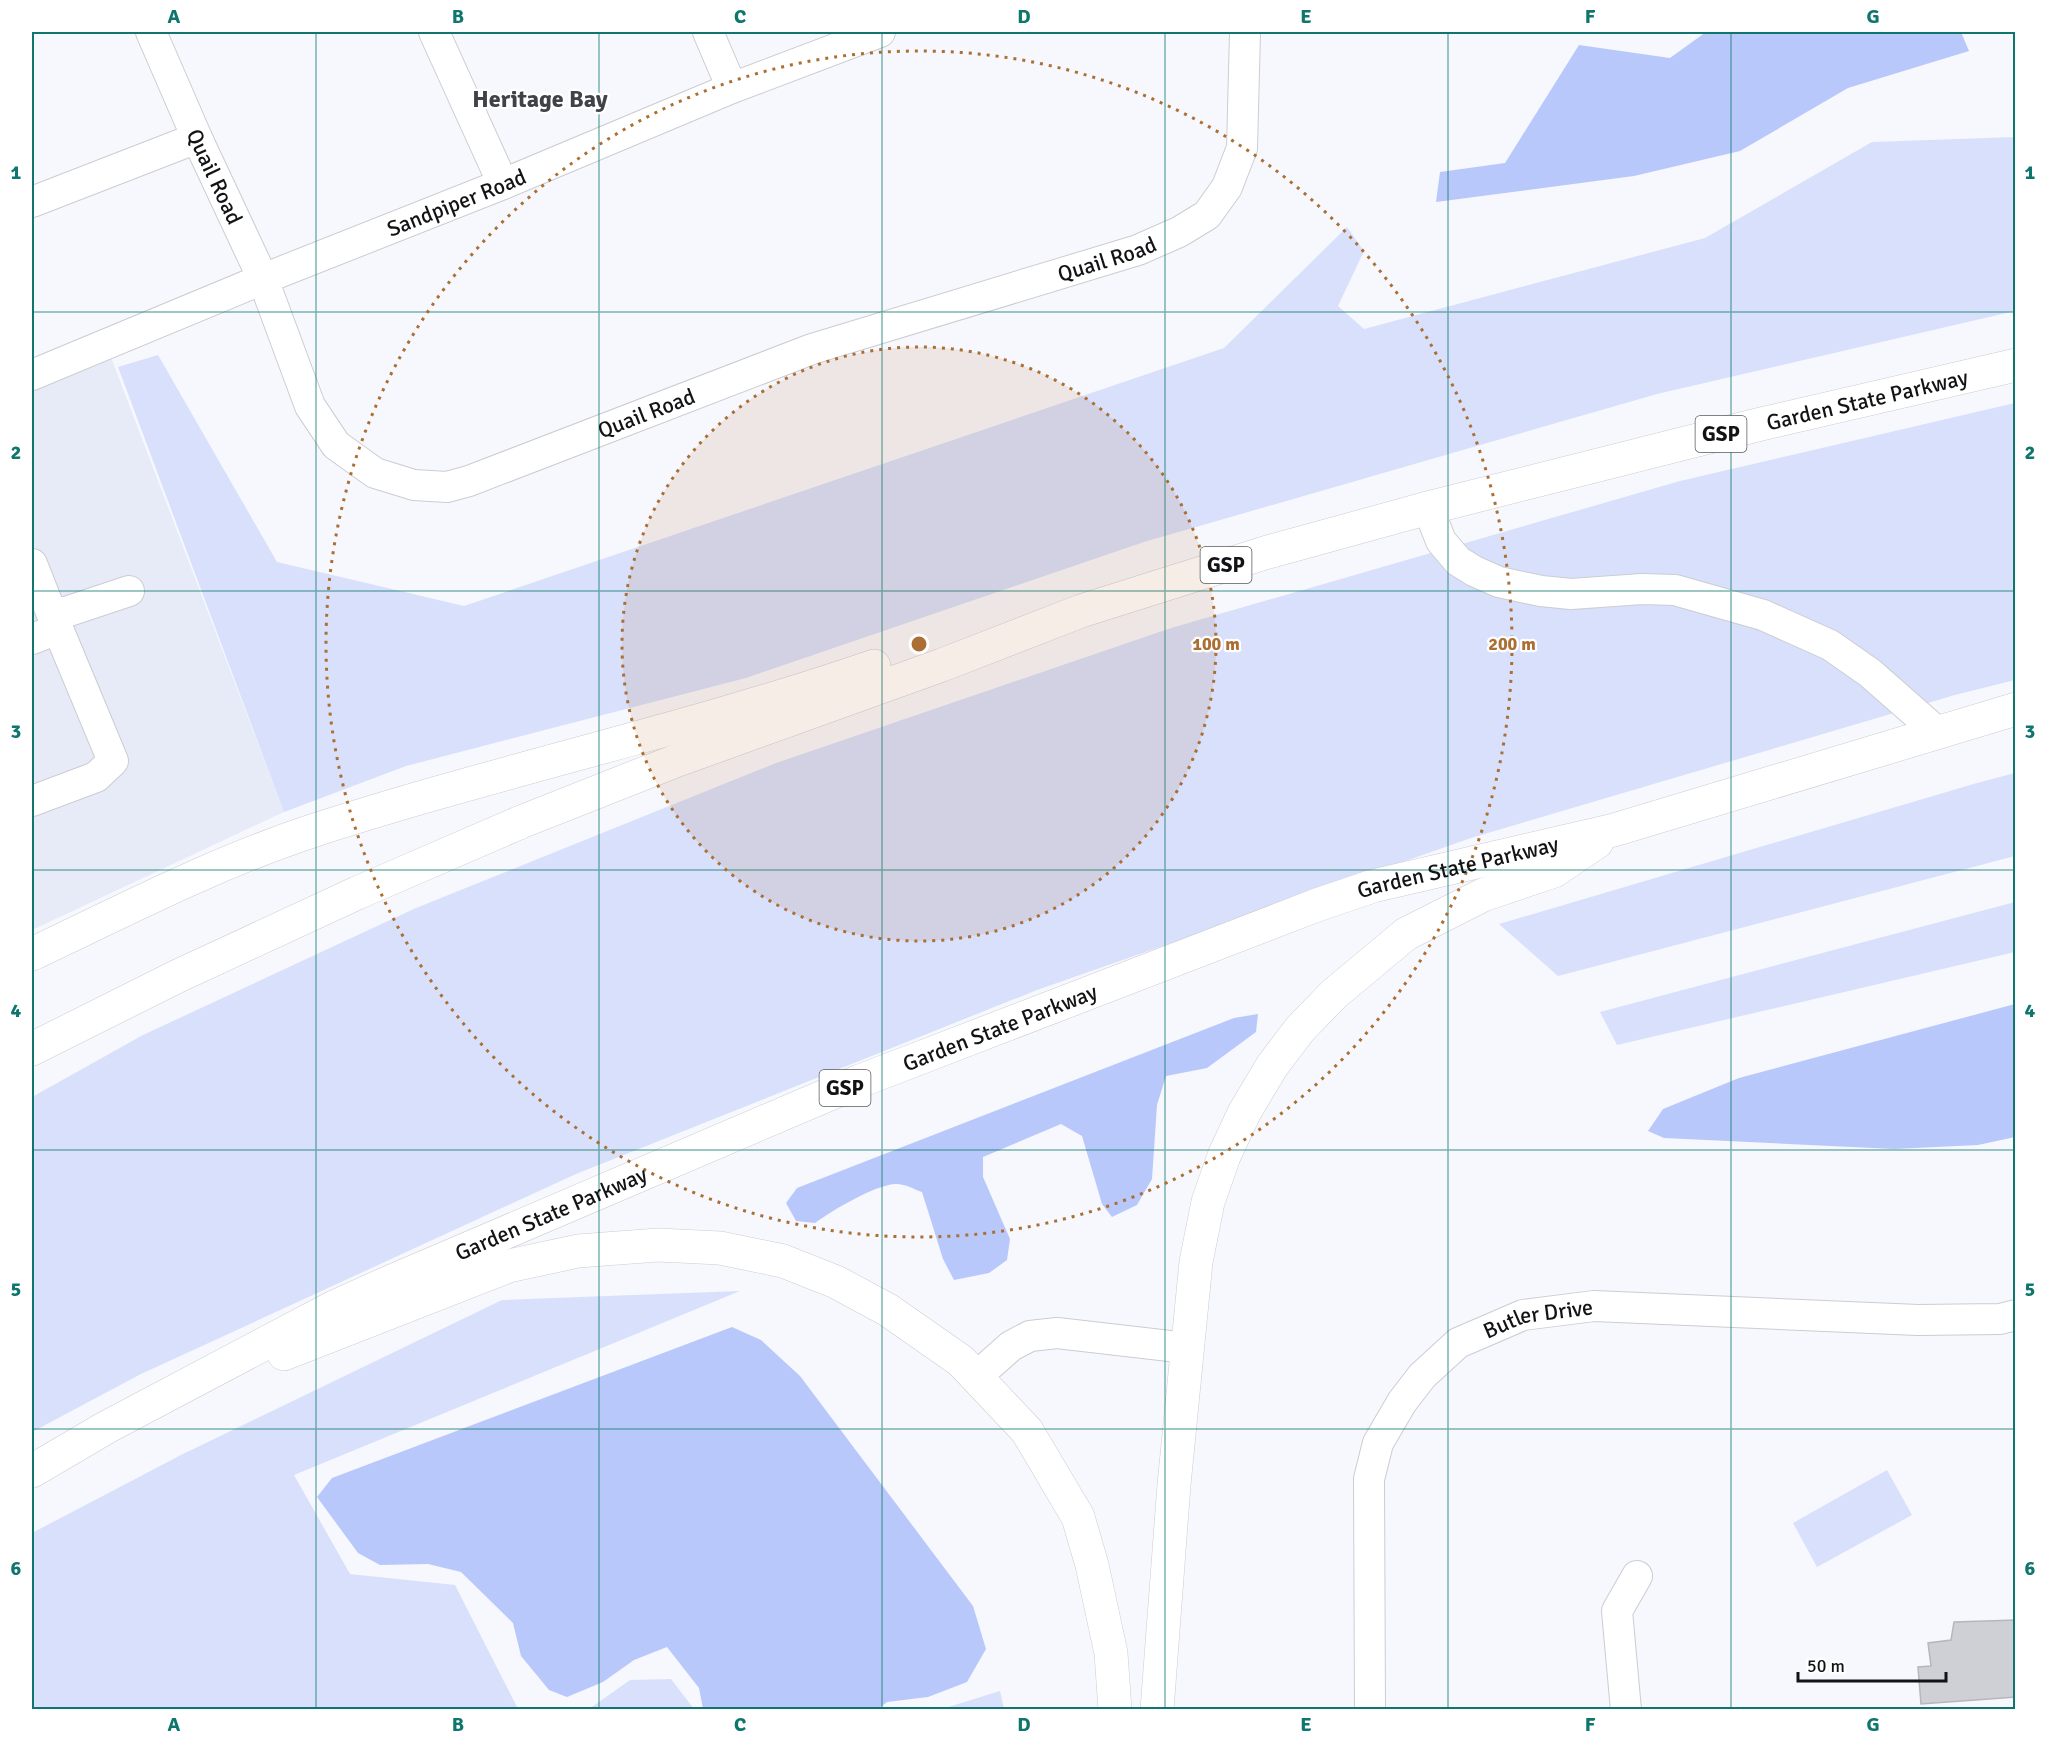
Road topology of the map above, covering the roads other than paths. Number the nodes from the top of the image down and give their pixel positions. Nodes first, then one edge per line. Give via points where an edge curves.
1 (151, 32) edge
2 (434, 32) edge
3 (708, 32) edge
4 (880, 32) edge
5 (1245, 32) edge
6 (732, 88) junction
7 (197, 138) junction
8 (503, 184) junction
9 (32, 202) edge
10 (263, 279) junction
11 (2016, 365) edge
12 (32, 375) edge
13 (1428, 508) junction
14 (32, 564) edge
15 (129, 591) dead end
16 (46, 627) edge
17 (1027, 631) junction
18 (2016, 709) edge
19 (1936, 731) junction
20 (32, 801) edge
21 (1614, 830) junction
22 (32, 954) edge
23 (32, 1049) edge
24 (2016, 1315) edge
25 (1187, 1348) junction
26 (976, 1377) junction
27 (107, 1426) junction
28 (32, 1471) edge
29 (1637, 1576) dead end
30 (1116, 1710) edge
31 (1157, 1710) edge
32 (1370, 1710) edge
33 (1626, 1710) edge

1 - 7 street, Quail Road
2 - 8 street
3 - 6 street
4 - 6 street, Sandpiper Road
5 - 10 street, Quail Road via 1242,148 1227,187 1207,215 1179,232 1138,250 812,349 447,488 414,485 375,473 336,444 310,406
6 - 8 street, Sandpiper Road
7 - 9 street
7 - 10 street, Quail Road
8 - 10 street, Sandpiper Road
10 - 12 street, Sandpiper Road
11 - 13 highway, Garden State Parkway / GSP via 1756,425
13 - 17 highway, Garden State Parkway / GSP via 1268,552
13 - 19 street via 1441,541 1458,561 1499,582 1571,594 1675,590 1763,615 1830,645 1870,673
14 - 16 street
15 - 16 street via 66,612
16 - 20 street via 113,761 96,777
17 - 22 highway via 933,645 738,709 525,767 308,833 202,874
17 - 23 highway, Garden State Parkway / GSP via 521,822 314,912
18 - 19 highway, Garden State Parkway / GSP
19 - 21 highway, Garden State Parkway / GSP
21 - 25 highway via 1554,871 1483,896 1406,934 1334,994 1300,1029 1272,1066 1224,1156 1208,1202 1196,1262
21 - 27 highway, Garden State Parkway / GSP via 1373,886 860,1081 342,1304
24 - 32 street, Butler Drive via 2000,1319 1918,1320 1594,1306 1523,1315 1458,1343 1422,1376 1402,1402 1378,1443 1369,1479
25 - 26 street via 1057,1333 1030,1336 1011,1346
25 - 31 highway
26 - 27 highway via 961,1361 888,1310 836,1282 783,1261 720,1248 658,1245 578,1251 509,1266
26 - 30 highway via 1027,1431 1078,1517 1112,1653
27 - 28 highway, Garden State Parkway / GSP
29 - 33 street via 1617,1611

